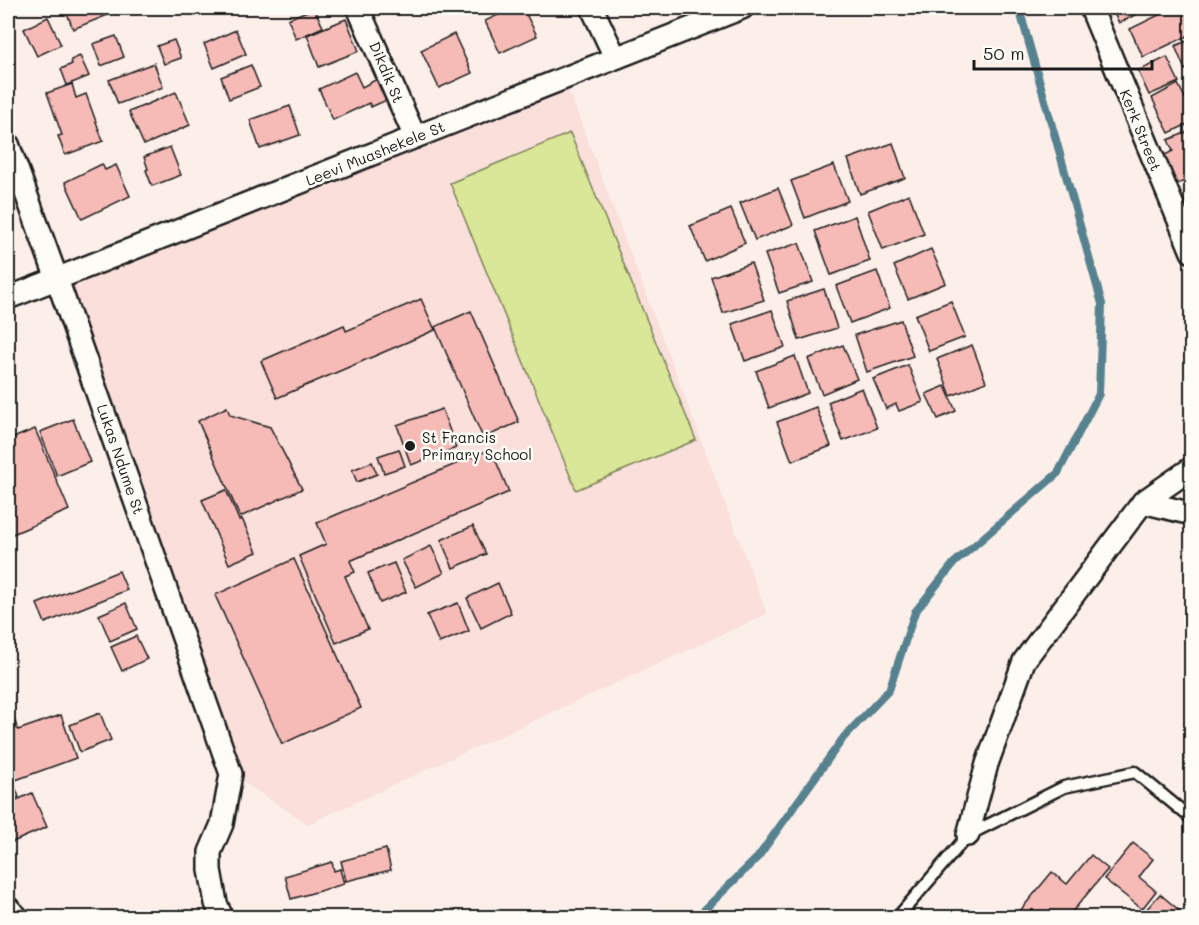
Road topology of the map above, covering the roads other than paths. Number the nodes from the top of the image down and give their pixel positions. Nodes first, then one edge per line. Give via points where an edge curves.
1 (358, 8) edge
2 (592, 8) edge
3 (741, 8) edge
4 (1091, 8) edge
5 (615, 57) junction
6 (415, 137) junction
7 (8, 144) edge
8 (1191, 252) edge
9 (57, 279) junction
10 (8, 298) edge
11 (1191, 468) edge
12 (1143, 502) junction
13 (1191, 514) edge
14 (1191, 819) edge
15 (968, 835) junction
16 (8, 908) edge
17 (18, 918) edge
18 (222, 918) edge
19 (897, 918) edge

1 - 6 street, Dikdik St
2 - 5 street
3 - 5 street, Leevi Muashekele St
4 - 8 street, Kerk Street
5 - 6 street, Leevi Muashekele St
6 - 9 street, Leevi Muashekele St
7 - 9 street, Lukas Ndume St
9 - 10 street, Leevi Muashekele St
9 - 18 street, Lukas Ndume St via 231,774 222,824 210,852 210,870
11 - 12 street
12 - 13 street
12 - 15 street via 1024,661 987,764
14 - 15 lane via 1134,772 1064,787
15 - 19 lane
16 - 17 street

